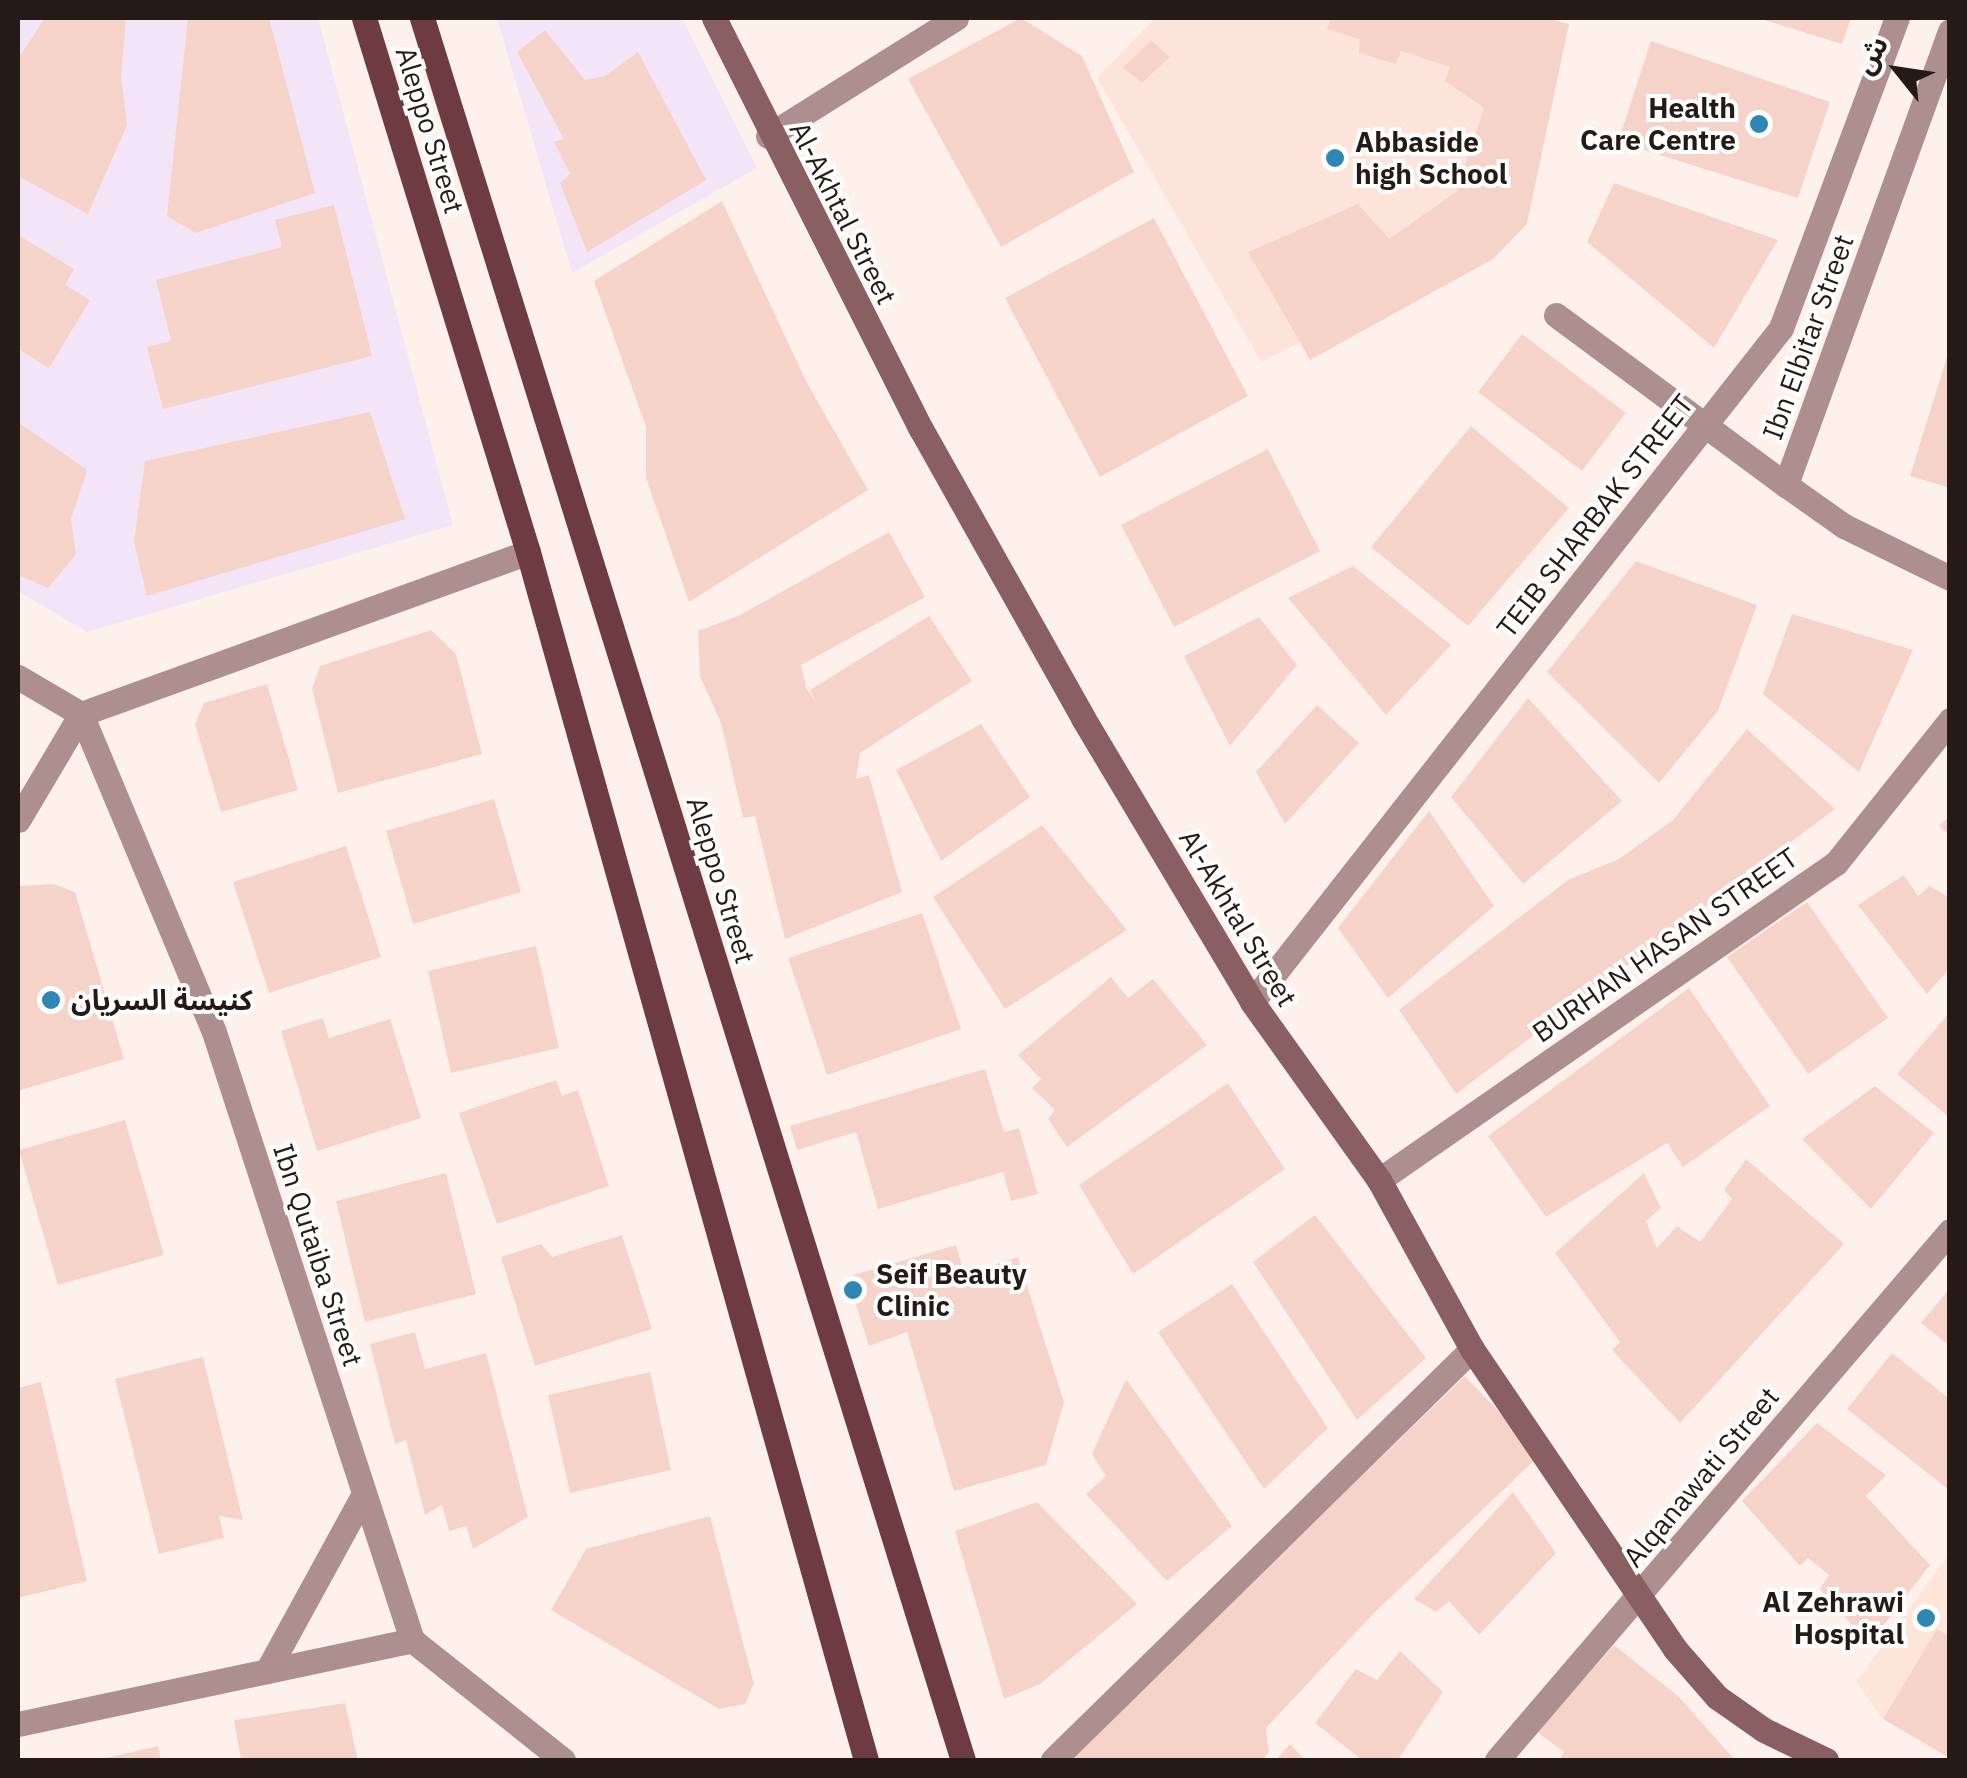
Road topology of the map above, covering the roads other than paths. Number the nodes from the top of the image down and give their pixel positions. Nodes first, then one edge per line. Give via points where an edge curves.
1 (364, 18) edge
2 (422, 18) edge
3 (714, 18) edge
4 (956, 18) edge
5 (1897, 18) edge
6 (1950, 31) edge
7 (768, 136) junction
8 (1556, 316) dead end
9 (1704, 425) junction
10 (1786, 485) junction
11 (528, 552) junction
12 (1950, 578) edge
13 (18, 677) edge
14 (81, 714) junction
15 (1950, 720) edge
16 (18, 820) edge
17 (1252, 1002) junction
18 (1379, 1180) junction
19 (1950, 1231) edge
20 (1472, 1349) junction
21 (364, 1494) junction
22 (1638, 1597) junction
23 (412, 1640) junction
24 (268, 1671) junction
25 (18, 1724) edge
26 (563, 1760) edge
27 (866, 1760) edge
28 (964, 1760) edge
29 (1053, 1760) edge
30 (1498, 1760) edge
31 (1826, 1760) edge

1 - 11 main road, Aleppo Street
2 - 28 main road, Aleppo Street
3 - 7 main road, Al-Akhtal Street
4 - 7 street
5 - 9 street, TEIB SHARBAK STREET via 1781,328
6 - 10 street, Ibn Elbitar Street
7 - 17 main road, Al-Akhtal Street via 921,430
8 - 9 street
9 - 10 street
9 - 17 street, TEIB SHARBAK STREET
10 - 12 street, Ibn Elbitar Street via 1844,526
11 - 14 street
11 - 27 main road, Aleppo Street
13 - 14 street
14 - 16 street
14 - 21 street, Ibn Qutaiba Street via 214,1032
15 - 18 street, BURHAN HASAN STREET via 1836,863
17 - 18 main road, Al-Akhtal Street
18 - 20 main road, Al-Akhtal Street
19 - 22 street, Alqanawati Street
20 - 22 main road, Al-Akhtal Street
20 - 29 street
21 - 23 street, Ibn Qutaiba Street
21 - 24 street
22 - 30 street, Alqanawati Street
22 - 31 main road, Al-Akhtal Street via 1717,1697
23 - 24 street
23 - 26 street
24 - 25 street

